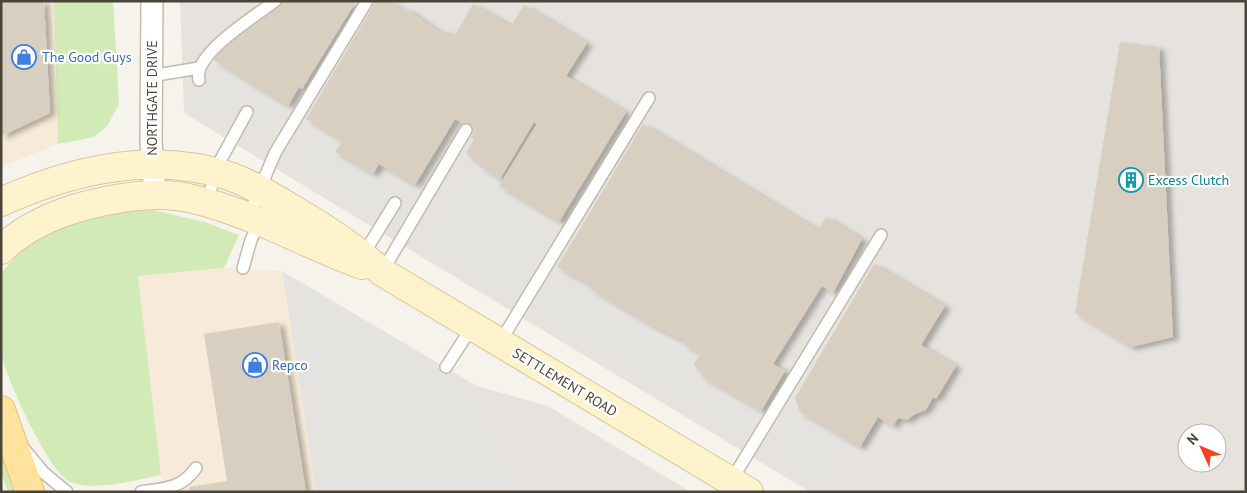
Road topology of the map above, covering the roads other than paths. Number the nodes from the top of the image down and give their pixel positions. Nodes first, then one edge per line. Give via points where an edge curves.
1 (152, 1) edge
2 (275, 1) edge
3 (367, 1) edge
4 (151, 76) junction
5 (649, 98) dead end
6 (247, 112) dead end
7 (466, 130) dead end
8 (152, 166) junction
9 (155, 195) junction
10 (1, 202) edge
11 (206, 203) junction
12 (395, 203) dead end
13 (261, 207) junction
14 (881, 235) dead end
15 (1, 250) edge
16 (368, 263) junction
17 (243, 268) dead end
18 (473, 326) junction
19 (500, 342) junction
20 (446, 367) dead end
21 (5, 420) edge
22 (196, 468) dead end
23 (740, 486) edge
24 (30, 492) edge
25 (67, 492) edge
26 (142, 492) edge

1 - 4 street, NORTHGATE DRIVE
2 - 4 lane via 214,48 202,62 199,74
3 - 13 lane via 275,153
4 - 8 street, NORTHGATE DRIVE
5 - 19 lane
6 - 11 lane via 223,154
7 - 16 lane
8 - 9 street, NORTHGATE DRIVE
8 - 10 main road, SETTLEMENT ROAD via 86,171 36,186
8 - 13 main road, SETTLEMENT ROAD via 206,169 231,176
9 - 11 main road, SETTLEMENT ROAD via 192,198
9 - 15 main road, SETTLEMENT ROAD via 97,202 67,210 15,238
11 - 13 main road, SETTLEMENT ROAD
12 - 16 lane
13 - 16 main road, SETTLEMENT ROAD via 315,247
13 - 17 lane
14 - 23 lane
16 - 18 main road, SETTLEMENT ROAD
18 - 19 main road, SETTLEMENT ROAD
18 - 20 lane
19 - 23 main road, SETTLEMENT ROAD
21 - 24 main road
21 - 25 lane via 44,473
22 - 26 lane via 177,486

